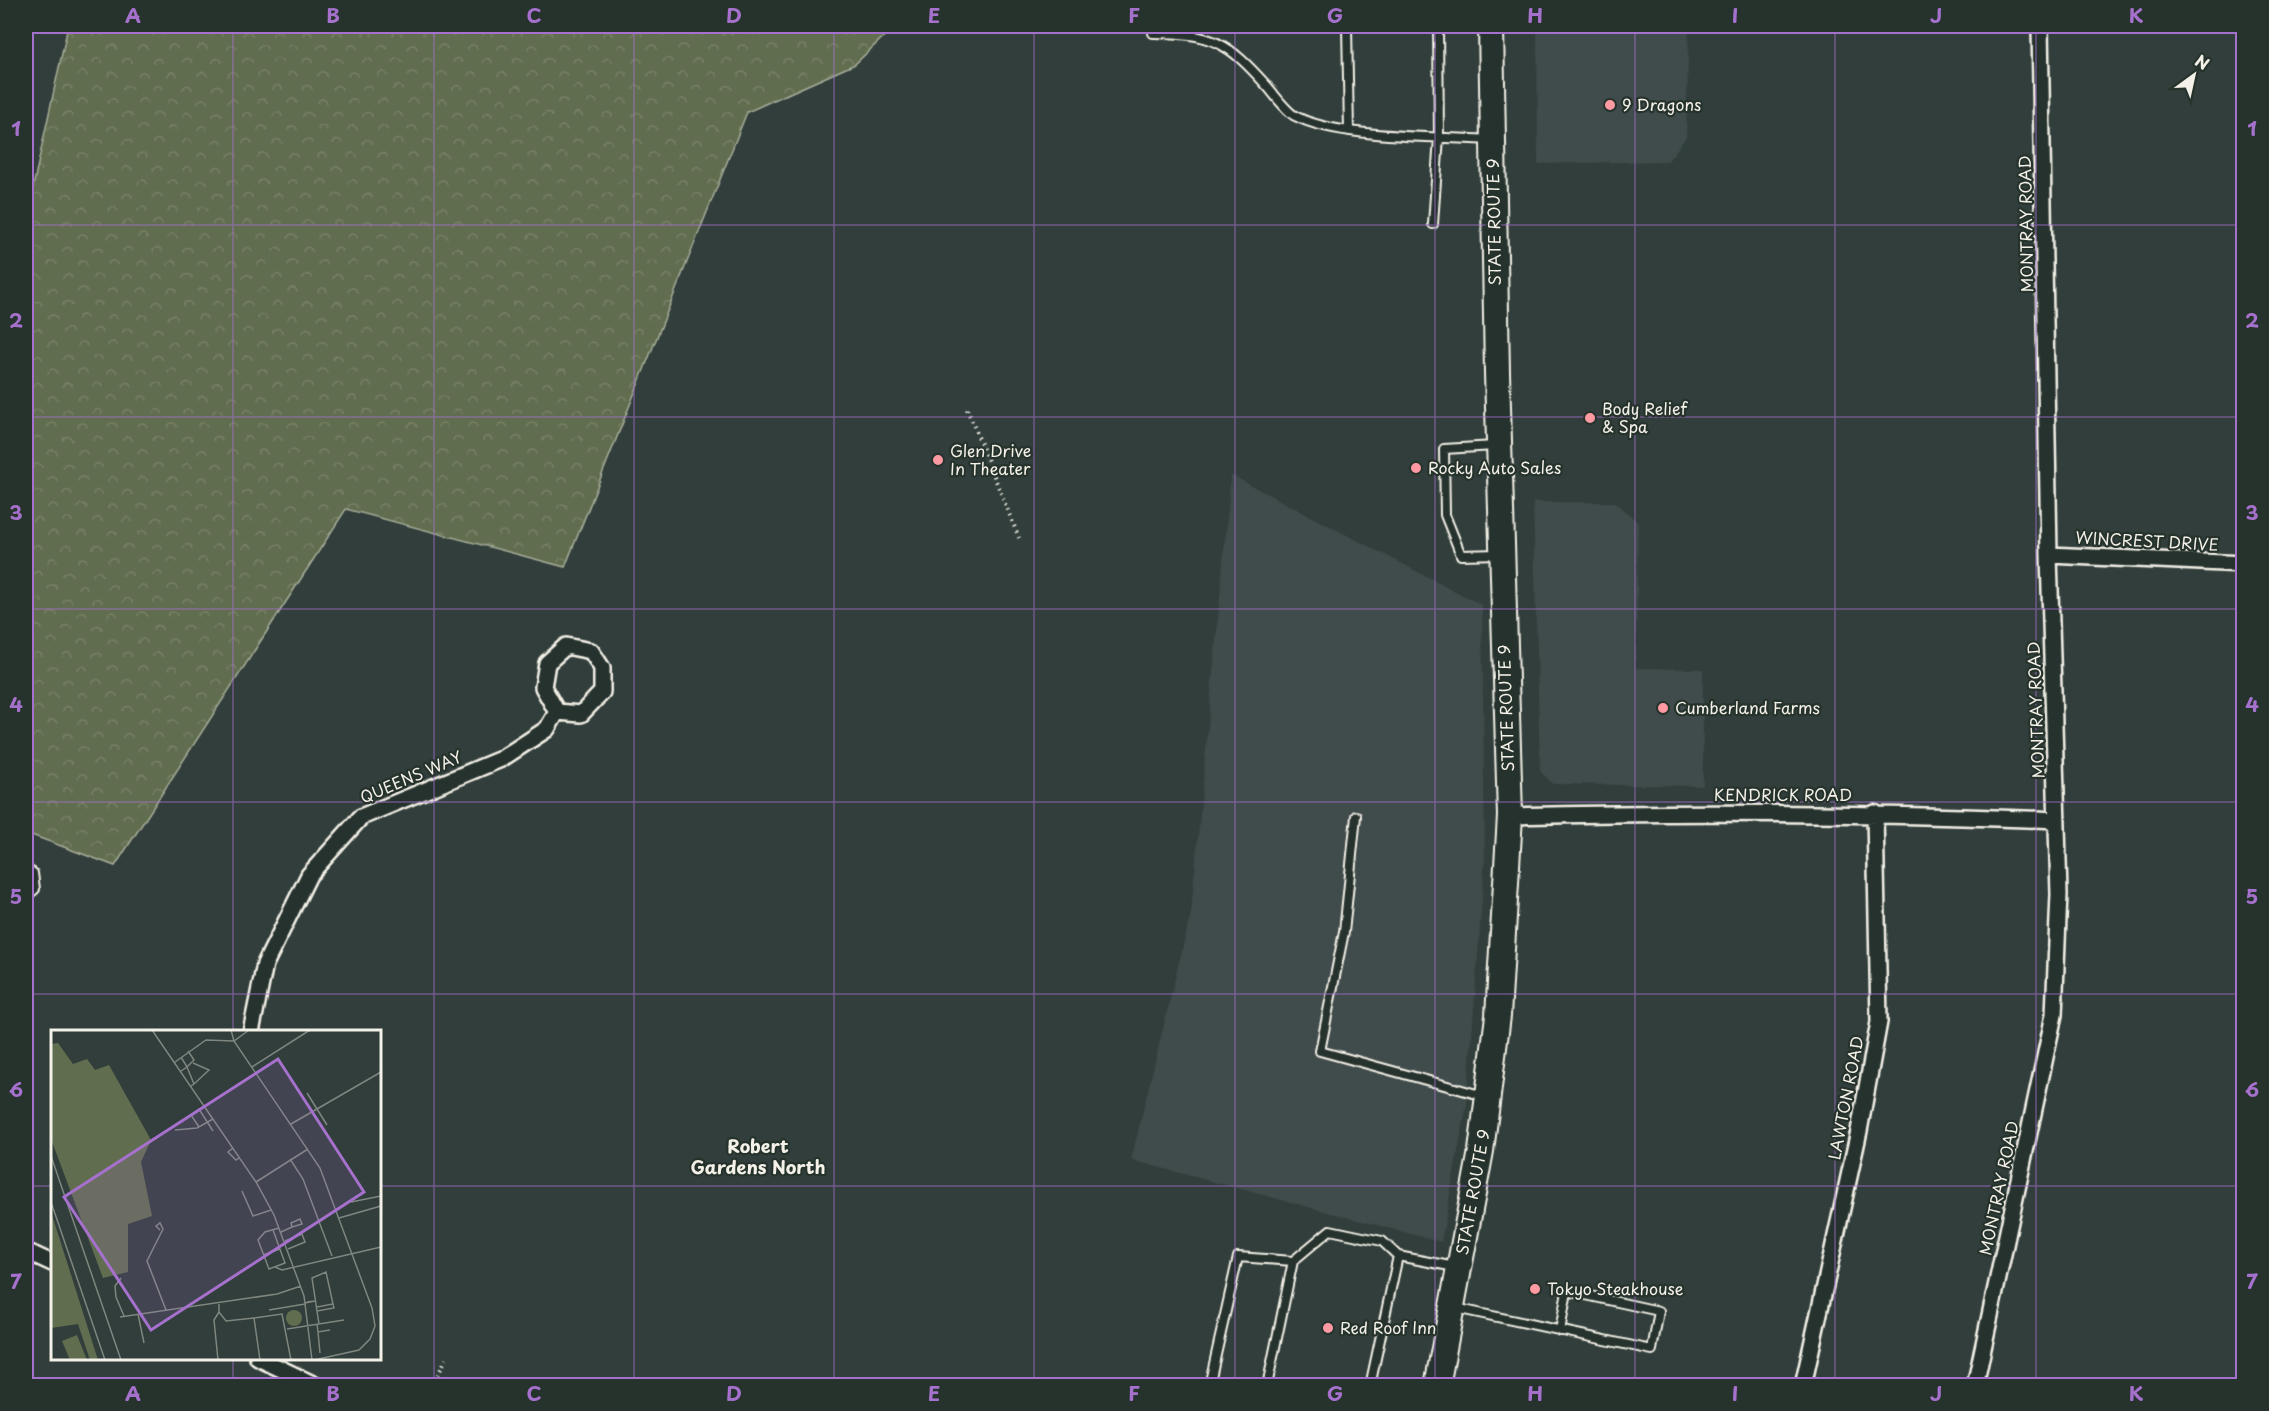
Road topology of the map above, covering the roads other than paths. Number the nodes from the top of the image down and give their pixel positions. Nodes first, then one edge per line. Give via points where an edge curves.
1 (1347, 26) edge
2 (1438, 26) edge
3 (1491, 26) edge
4 (2040, 26) edge
5 (1153, 33) dead end
6 (1349, 130) junction
7 (1439, 137) junction
8 (1493, 140) junction
9 (1433, 224) dead end
10 (1499, 446) junction
11 (1502, 554) junction
12 (2049, 555) junction
13 (2244, 564) edge
14 (557, 712) junction
15 (1875, 813) junction
16 (1356, 816) dead end
17 (1510, 816) junction
18 (2057, 820) junction
19 (26, 868) edge
20 (26, 897) edge
21 (251, 1030) edge
22 (1488, 1097) junction
23 (26, 1251) edge
24 (1398, 1256) junction
25 (1293, 1261) junction
26 (51, 1263) edge
27 (1459, 1268) junction
28 (1451, 1307) junction
29 (1560, 1331) junction
30 (260, 1360) edge
31 (317, 1386) edge
32 (1209, 1386) edge
33 (1267, 1386) edge
34 (1370, 1386) edge
35 (1437, 1386) edge
36 (1803, 1386) edge
37 (1976, 1386) edge

1 - 6 lane
2 - 7 lane
3 - 8 main road, STATE ROUTE 9
4 - 12 street, MONTRAY ROAD
5 - 6 lane via 1191,33 1222,44 1250,67 1293,115 1330,129
6 - 7 lane
7 - 8 lane
7 - 9 lane
8 - 10 main road, STATE ROUTE 9
10 - 11 main road, STATE ROUTE 9
10 - 11 lane via 1444,449 1445,515 1461,555
11 - 17 main road, STATE ROUTE 9
12 - 13 street, WINCREST DRIVE
12 - 18 street, MONTRAY ROAD
14 - 14 street via 581,714 602,692 602,668 591,651 566,646 547,663 543,687
14 - 21 street, QUEENS WAY via 547,729 501,759 361,817 309,875 265,964
15 - 17 street, KENDRICK ROAD
15 - 18 street, KENDRICK ROAD
15 - 36 street, LAWTON ROAD via 1879,1022
16 - 22 lane via 1344,932 1320,1051
17 - 22 main road, STATE ROUTE 9 via 1498,1016
18 - 37 street, MONTRAY ROAD via 2059,894 2054,1016
19 - 20 lane via 33,873 35,889
22 - 27 main road, STATE ROUTE 9
23 - 26 street
24 - 25 lane via 1382,1241 1330,1230
24 - 27 lane
24 - 34 lane
25 - 32 lane via 1238,1257
25 - 33 lane
27 - 28 main road, STATE ROUTE 9
28 - 29 lane
28 - 35 main road, STATE ROUTE 9
29 - 29 lane via 1652,1350 1659,1311 1567,1291
30 - 31 street

